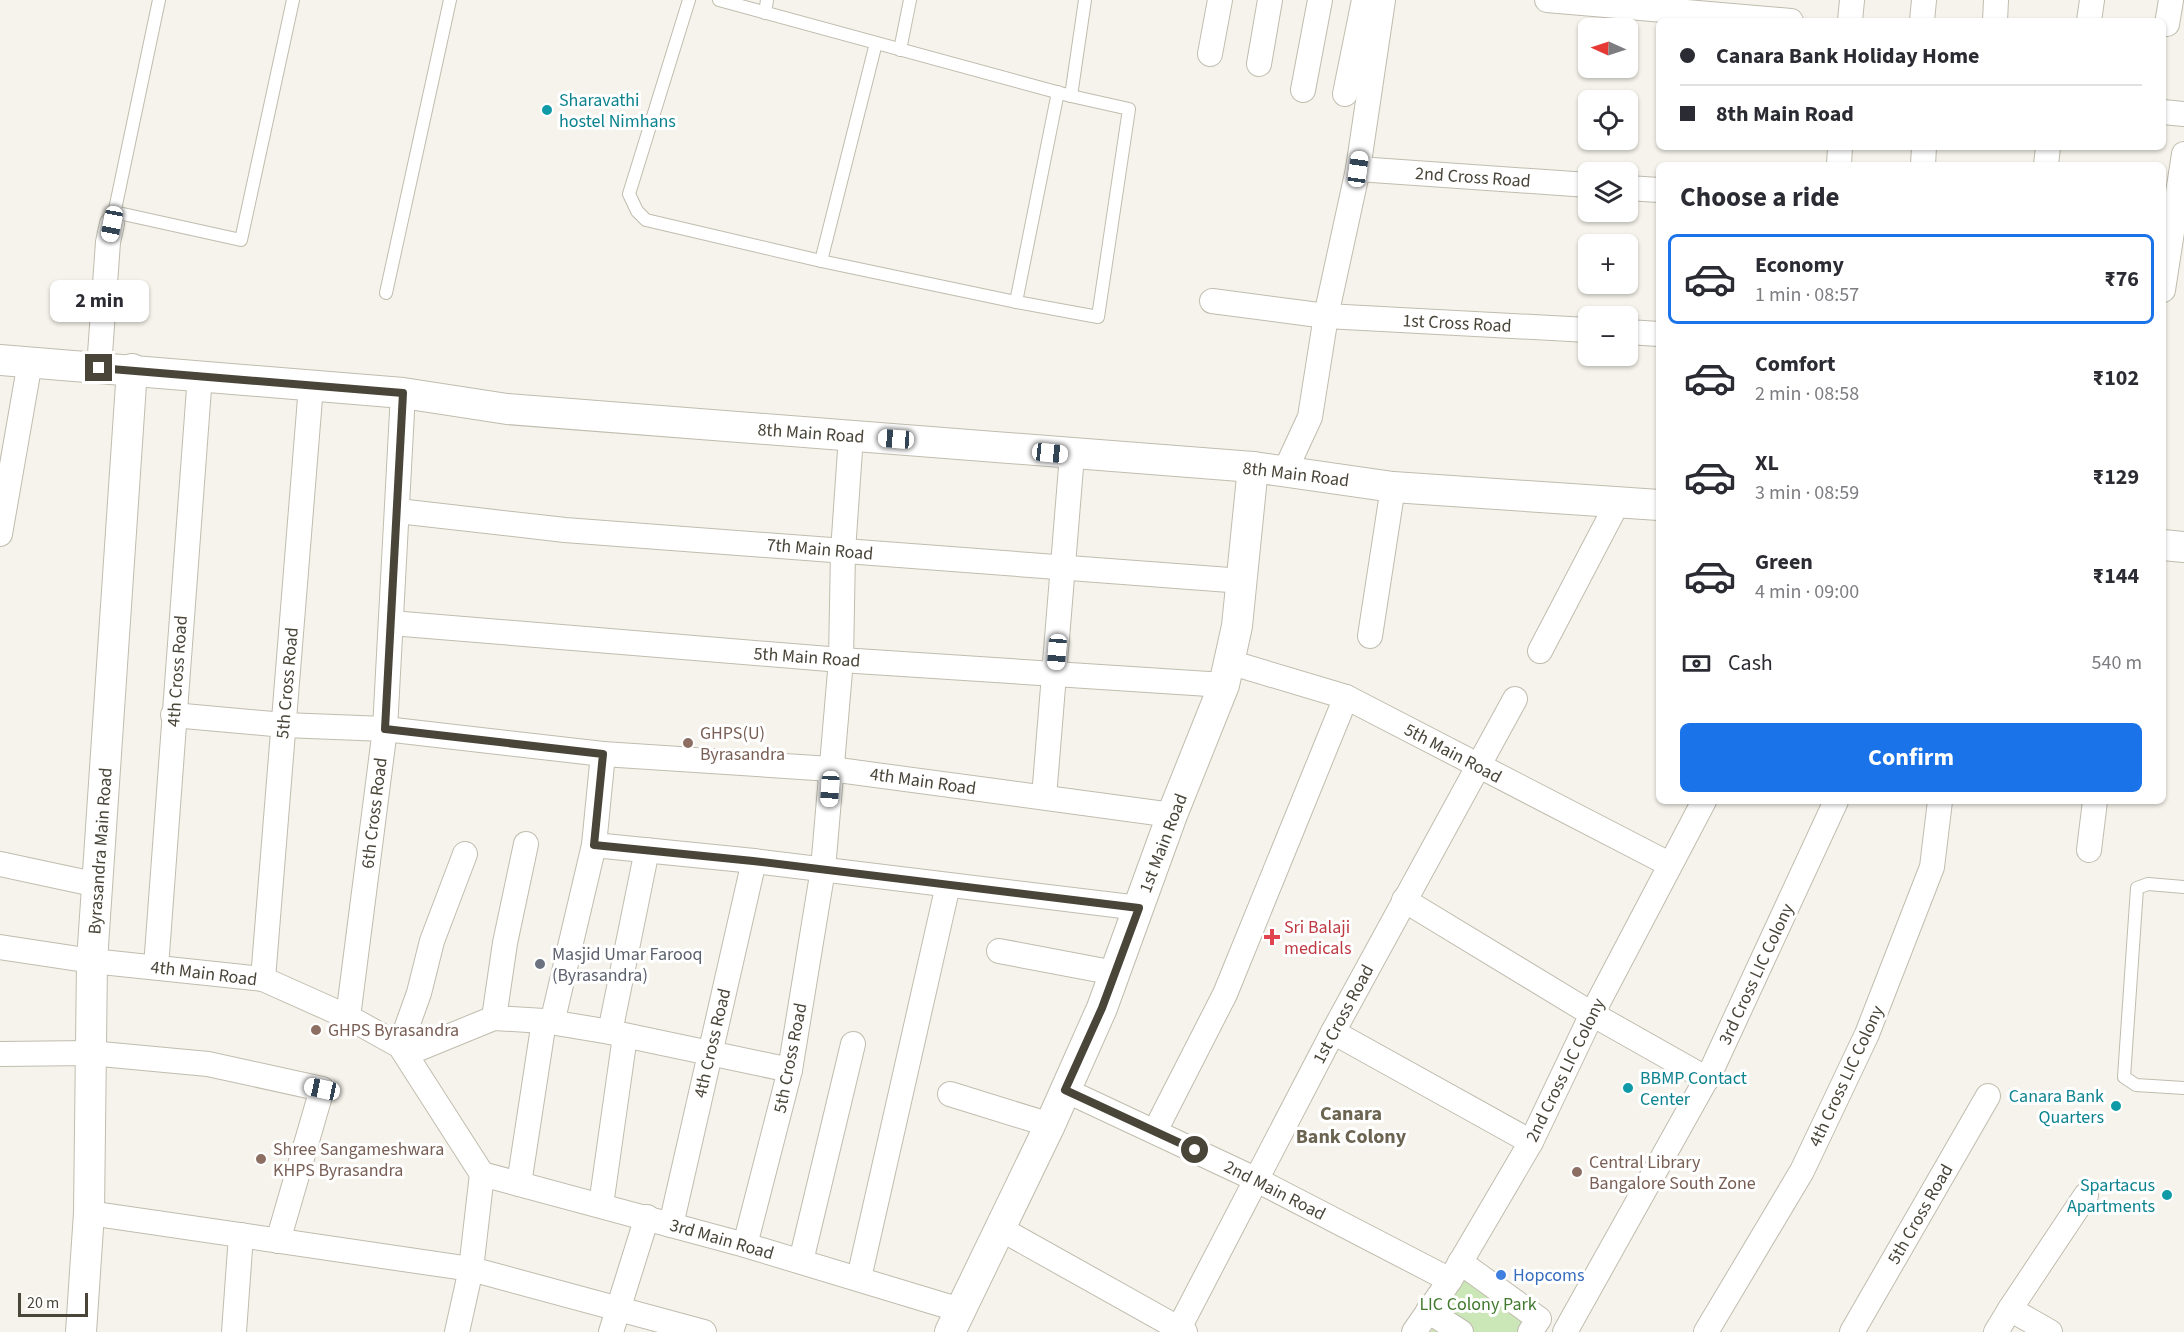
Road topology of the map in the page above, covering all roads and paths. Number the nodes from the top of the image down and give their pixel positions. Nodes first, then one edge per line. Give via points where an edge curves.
1 (159, 0) edge
2 (293, 0) edge
3 (450, 0) edge
4 (689, 0) edge
5 (719, 0) edge
6 (910, 0) edge
7 (1085, 0) edge
8 (1220, 0) edge
9 (1270, 0) edge
10 (1320, 0) edge
11 (1364, 0) edge
12 (1383, 0) edge
13 (1547, 0) edge
14 (1852, 0) edge
15 (1924, 0) edge
16 (1996, 0) edge
17 (2092, 0) edge
18 (2171, 0) edge
19 (766, 6) edge
20 (1756, 18) edge
21 (1850, 18) edge
22 (1922, 18) edge
23 (1995, 18) edge
24 (2089, 18) edge
25 (2167, 24) dead end
26 (876, 43) junction
27 (900, 50) junction
28 (1210, 54) dead end
29 (1259, 64) dead end
30 (1303, 90) dead end
31 (1345, 93) dead end
32 (1064, 94) junction
33 (2166, 112) edge
34 (2184, 114) edge
35 (2184, 154) edge
36 (1358, 169) junction
37 (1578, 184) edge
38 (1638, 189) edge
39 (1656, 190) edge
40 (113, 218) junction
41 (822, 261) junction
42 (2166, 271) edge
43 (386, 293) dead end
44 (1212, 301) dead end
45 (1016, 303) junction
46 (1326, 316) junction
47 (1578, 329) edge
48 (1638, 333) edge
49 (1656, 334) edge
50 (0, 360) edge
51 (30, 362) junction
52 (99, 368) junction
53 (132, 369) junction
54 (200, 375) junction
55 (311, 386) junction
56 (403, 393) junction
57 (851, 436) junction
58 (1072, 455) junction
59 (1253, 467) junction
60 (1285, 471) junction
61 (1394, 487) junction
62 (1618, 501) junction
63 (1656, 505) edge
64 (398, 511) junction
65 (0, 534) edge
66 (2166, 545) edge
67 (2184, 547) edge
68 (843, 551) junction
69 (1064, 567) junction
70 (1243, 581) junction
71 (391, 623) junction
72 (1371, 636) dead end
73 (1540, 651) dead end
74 (841, 660) junction
75 (1055, 674) junction
76 (1227, 674) junction
77 (1346, 697) junction
78 (1515, 699) dead end
79 (173, 715) junction
80 (284, 725) junction
81 (385, 729) junction
82 (603, 754) junction
83 (1478, 767) junction
84 (831, 769) junction
85 (1044, 797) junction
86 (1702, 804) edge
87 (1835, 804) edge
88 (1940, 804) edge
89 (2094, 804) edge
90 (1172, 815) junction
91 (526, 844) dead end
92 (594, 845) junction
93 (647, 850) junction
94 (2089, 850) dead end
95 (465, 854) dead end
96 (753, 861) junction
97 (0, 864) edge
98 (1669, 864) junction
99 (824, 869) junction
100 (98, 885) junction
101 (948, 885) junction
102 (2184, 887) edge
103 (1404, 900) junction
104 (1139, 908) junction
105 (0, 947) edge
106 (999, 951) dead end
107 (92, 961) junction
108 (156, 967) junction
109 (1115, 973) junction
110 (263, 980) junction
111 (1592, 1014) junction
112 (348, 1017) junction
113 (494, 1018) junction
114 (548, 1022) junction
115 (1333, 1032) junction
116 (618, 1034) junction
117 (853, 1044) dead end
118 (403, 1050) junction
119 (90, 1053) junction
120 (710, 1053) junction
121 (0, 1054) edge
122 (790, 1070) junction
123 (1707, 1079) junction
124 (2184, 1088) edge
125 (1065, 1090) junction
126 (950, 1094) dead end
127 (1988, 1096) dead end
128 (1050, 1125) junction
129 (1155, 1131) junction
130 (1531, 1142) junction
131 (482, 1174) junction
132 (1255, 1179) junction
133 (519, 1184) junction
134 (2086, 1195) dead end
135 (601, 1205) junction
136 (89, 1213) junction
137 (647, 1217) junction
138 (671, 1225) junction
139 (1001, 1229) junction
140 (242, 1235) junction
141 (278, 1241) junction
142 (746, 1245) junction
143 (801, 1261) junction
144 (471, 1269) junction
145 (1455, 1271) junction
146 (859, 1278) junction
147 (619, 1308) junction
148 (2010, 1309) junction
149 (1428, 1311) junction
150 (955, 1321) edge
151 (234, 1326) edge
152 (1181, 1331) edge
153 (81, 1332) edge
154 (458, 1332) edge
155 (611, 1332) edge
156 (704, 1332) edge
157 (1414, 1332) edge
158 (1461, 1332) edge
159 (1530, 1332) edge
160 (1565, 1332) edge
161 (1706, 1332) edge
162 (1852, 1332) edge
163 (1996, 1332) edge
164 (2050, 1332) edge

1 - 40 lane
2 - 40 lane via 241,240
3 - 43 lane
4 - 41 lane via 629,194 637,211 646,220
5 - 19 lane
6 - 27 lane
7 - 32 lane
8 - 28 street
9 - 29 street
10 - 30 street
11 - 31 street
12 - 36 street
13 - 20 street
14 - 21 street
15 - 22 street
16 - 23 street
17 - 24 street
18 - 25 street
19 - 26 lane
26 - 27 lane
26 - 41 lane
27 - 32 lane
32 - 45 lane
32 - 45 lane via 1129,109 1098,317
33 - 34 street
35 - 42 street
36 - 37 street, 2nd Cross Road
36 - 46 street
38 - 39 street
40 - 52 street
41 - 45 lane
44 - 46 street, 1st Cross Road
46 - 47 street, 1st Cross Road
46 - 60 street via 1308,426
48 - 49 street
50 - 51 street, 8th Main Road
51 - 52 street, 8th Main Road
51 - 65 street
52 - 53 street, 8th Main Road
53 - 54 street, 8th Main Road
53 - 100 street, Byrasandra Main Road
54 - 55 street, 8th Main Road
54 - 79 street, 4th Cross Road
55 - 56 street, 8th Main Road
55 - 80 street, 5th Cross Road
56 - 57 street, 8th Main Road via 507,409
56 - 64 street, 6th Cross Road
57 - 58 street, 8th Main Road
57 - 68 street, 5th Cross Road
58 - 59 street, 8th Main Road
58 - 69 street
59 - 60 street, 8th Main Road
59 - 70 street, 1st Main Road
60 - 61 street, 8th Main Road
61 - 62 street, 8th Main Road
61 - 72 street
62 - 63 street, 8th Main Road
62 - 73 street
64 - 68 street, 7th Main Road via 565,530
64 - 71 street, 6th Cross Road
66 - 67 street
68 - 69 street, 7th Main Road
68 - 74 street, 5th Cross Road
69 - 70 street, 7th Main Road
69 - 75 street
70 - 76 street, 1st Main Road
71 - 74 street, 5th Main Road
71 - 81 street, 6th Cross Road
74 - 75 street, 5th Main Road
74 - 84 street, 5th Cross Road
75 - 76 street, 5th Main Road
75 - 85 street
76 - 77 street, 5th Main Road
76 - 90 street, 1st Main Road
77 - 83 street, 5th Main Road
77 - 129 street via 1225,994
78 - 83 street, 1st Cross Road
79 - 80 street, 4th Main Road
79 - 108 street, 4th Cross Road
80 - 81 street, 4th Main Road
80 - 110 street, 5th Cross Road
81 - 82 street, 4th Main Road
81 - 112 street, 6th Cross Road
82 - 84 street, 4th Main Road
82 - 92 street
83 - 98 street, 5th Main Road
83 - 103 street, 1st Cross Road
84 - 85 street, 4th Main Road
84 - 99 street, 5th Cross Road
85 - 90 street, 4th Main Road
86 - 98 street, 2nd Cross LIC Colony
87 - 123 street, 3rd Cross LIC Colony
88 - 161 street, 4th Cross LIC Colony via 1932,867 1867,1034 1802,1172
89 - 94 street
90 - 104 street, 1st Main Road
91 - 113 street
92 - 93 street
92 - 114 street
93 - 96 street
93 - 116 street
95 - 118 street via 432,941
96 - 99 street
96 - 120 street, 4th Cross Road
97 - 100 street
98 - 111 street, 2nd Cross LIC Colony
99 - 101 street
99 - 122 street, 5th Cross Road
100 - 107 street, Byrasandra Main Road
101 - 104 street
101 - 146 street
102 - 124 lane via 2148,884 2137,888 2124,1077 2136,1085
103 - 111 street
103 - 115 street, 1st Cross Road
104 - 109 street, 1st Main Road
105 - 107 street, 4th Main Road
106 - 109 street
107 - 108 street, 4th Main Road
107 - 119 street, Byrasandra Main Road
108 - 110 street, 4th Main Road
109 - 125 street, 1st Main Road
110 - 112 street, 4th Main Road
111 - 123 street
111 - 130 street, 2nd Cross LIC Colony
112 - 118 street, 4th Main Road
113 - 114 street
113 - 118 street
114 - 116 street
114 - 133 street
115 - 130 street
115 - 132 street, 1st Cross Road
116 - 120 street
116 - 135 street
117 - 143 street
118 - 131 street, 4th Main Road
119 - 121 street
119 - 136 street, Byrasandra Main Road
119 - 141 street via 208,1064 322,1089
120 - 122 street
120 - 138 street, 4th Cross Road
122 - 142 street, 5th Cross Road
123 - 160 street, 3rd Cross LIC Colony
125 - 128 street, 1st Main Road
125 - 129 street, 2nd Main Road
126 - 128 street
127 - 162 street, 5th Cross Road
128 - 139 street, 1st Main Road
129 - 132 street, 2nd Main Road
130 - 145 street, 2nd Cross LIC Colony
131 - 133 street, 3rd Main Road
131 - 144 street
132 - 145 street, 2nd Main Road
132 - 152 street, 1st Cross Road
133 - 135 street, 3rd Main Road
134 - 148 street
135 - 137 street, 3rd Main Road
136 - 140 street
136 - 153 street, Byrasandra Main Road
137 - 138 street, 3rd Main Road
137 - 147 street
138 - 142 street, 3rd Main Road
139 - 150 street, 1st Main Road
139 - 152 street
140 - 141 street
140 - 151 street
141 - 144 street
142 - 143 street, 3rd Main Road
143 - 146 street, 3rd Main Road
144 - 147 street
144 - 154 street
145 - 149 street, 2nd Cross LIC Colony
145 - 159 street, 2nd Main Road via 1539,1319
146 - 150 street, 3rd Main Road
147 - 155 street
147 - 156 street
148 - 163 street
148 - 164 street
149 - 157 street, 2nd Cross LIC Colony
149 - 158 street

